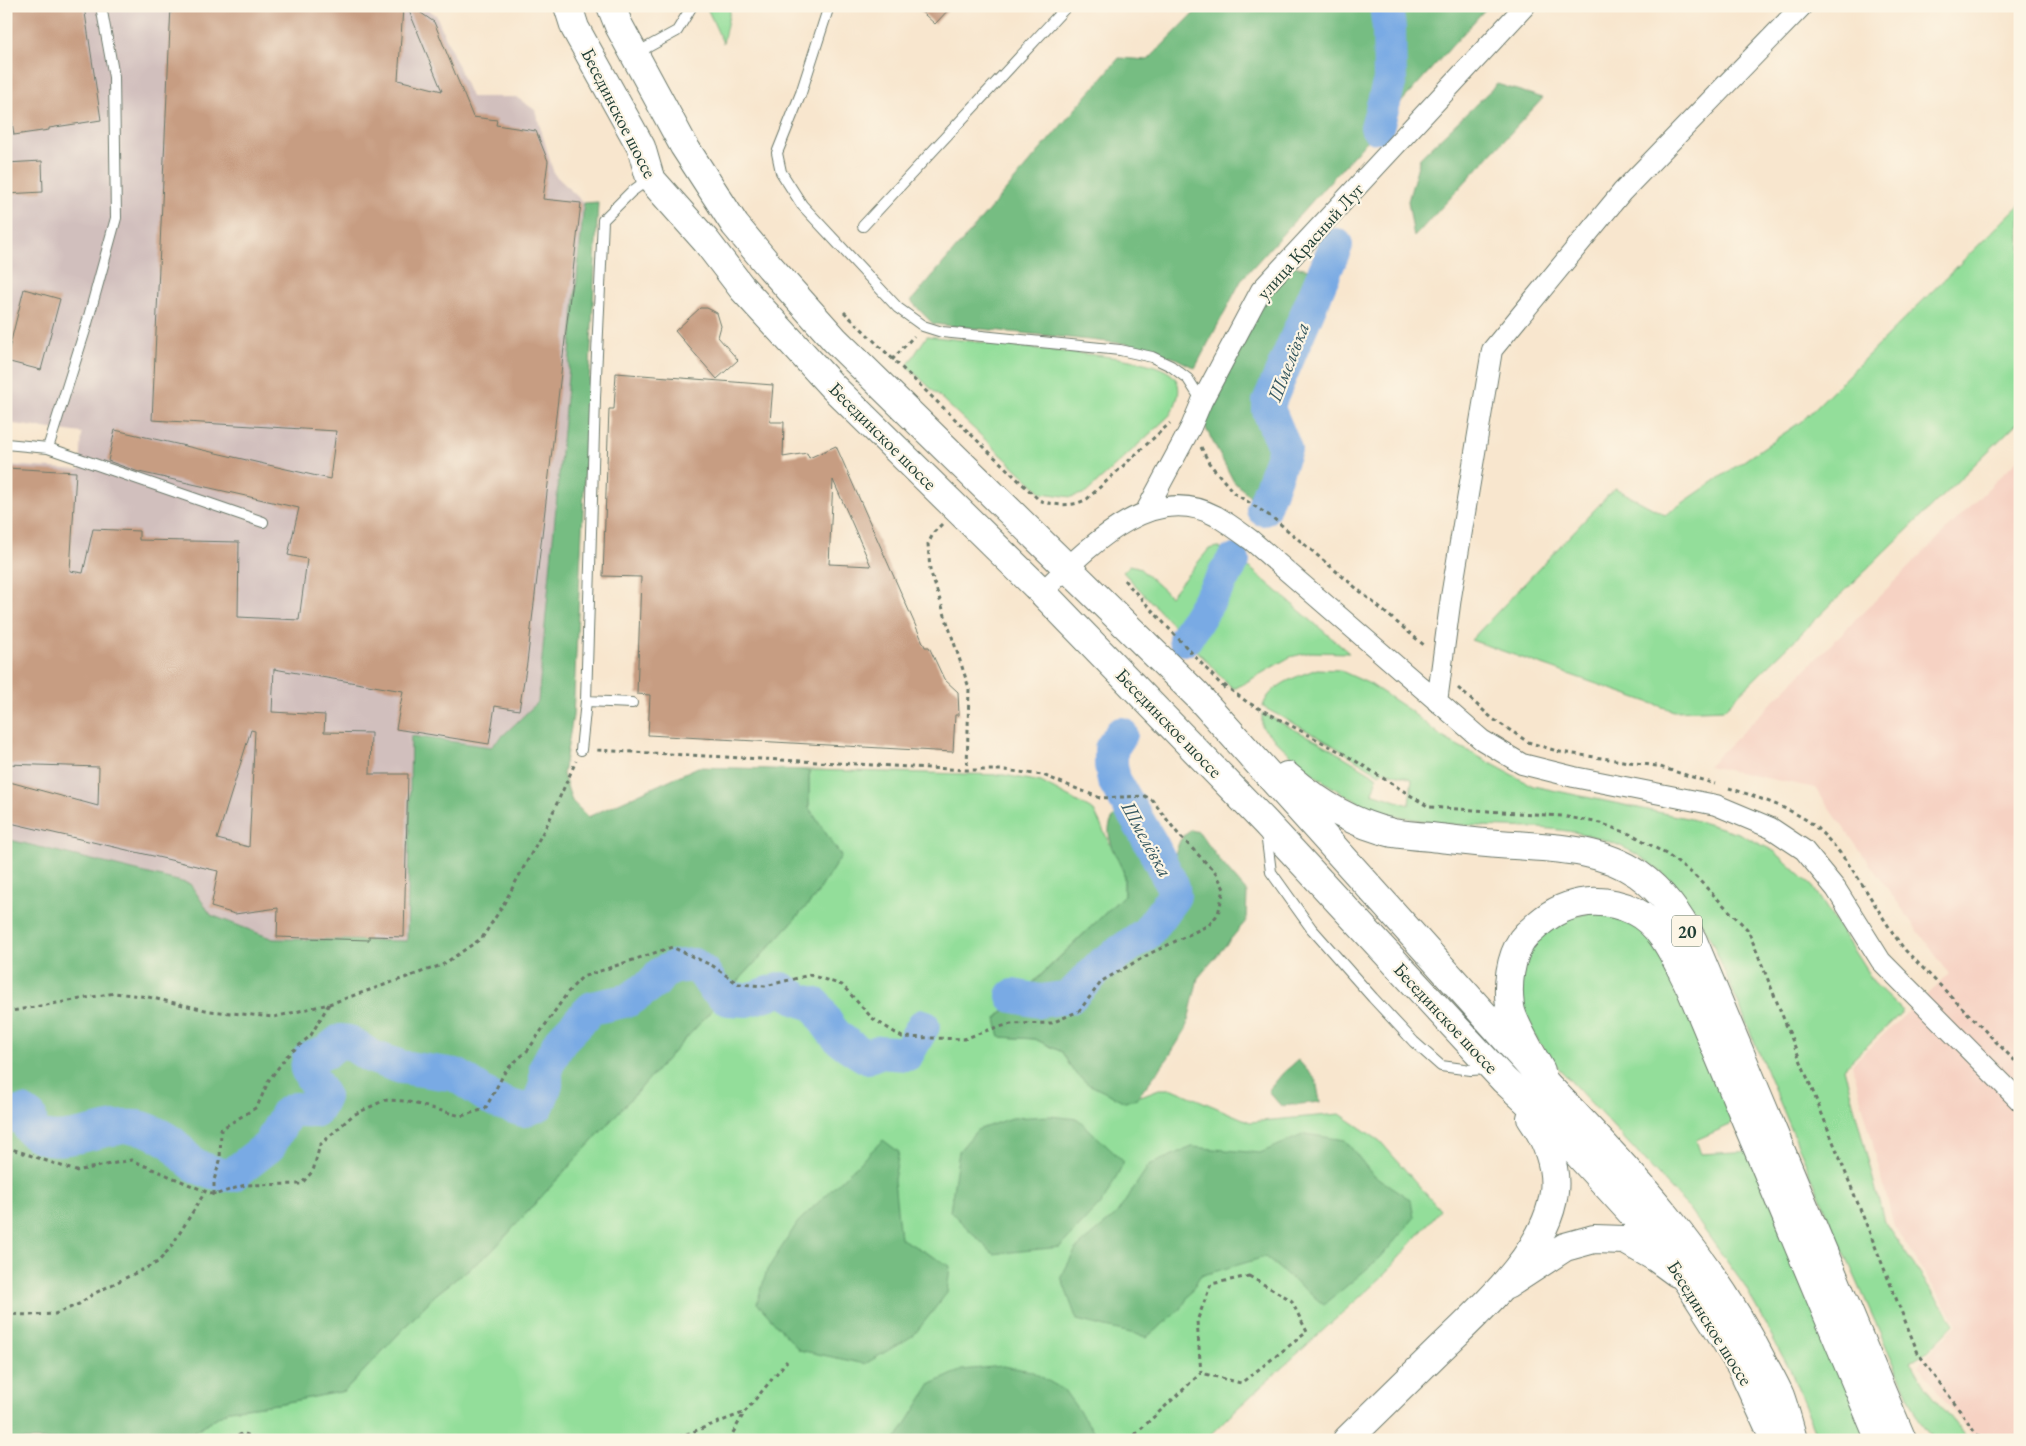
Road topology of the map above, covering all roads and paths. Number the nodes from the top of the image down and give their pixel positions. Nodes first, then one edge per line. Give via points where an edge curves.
1 (101, 6) edge
2 (568, 6) edge
3 (611, 6) edge
4 (692, 6) edge
5 (829, 6) edge
6 (1067, 6) edge
7 (1525, 6) edge
8 (1802, 6) edge
9 (634, 54) junction
10 (650, 178) junction
11 (863, 226) dead end
12 (838, 308) dead end
13 (923, 326) junction
14 (892, 360) junction
15 (595, 398) junction
16 (606, 399) dead end
17 (1202, 401) junction
18 (1172, 421) dead end
19 (1191, 427) junction
20 (6, 444) edge
21 (48, 448) junction
22 (1146, 511) junction
23 (1273, 518) dead end
24 (263, 522) dead end
25 (944, 522) dead end
26 (1068, 567) junction
27 (1124, 580) dead end
28 (1042, 592) junction
29 (1220, 682) junction
30 (586, 701) junction
31 (1220, 702) junction
32 (1437, 702) junction
33 (632, 704) dead end
34 (581, 750) junction
35 (967, 770) junction
36 (1386, 780) dead end
37 (1264, 822) junction
38 (329, 1004) junction
39 (6, 1012) edge
40 (1499, 1074) junction
41 (1550, 1088) junction
42 (2020, 1101) edge
43 (6, 1147) edge
44 (205, 1192) junction
45 (214, 1195) junction
46 (1688, 1282) junction
47 (1504, 1287) junction
48 (6, 1314) edge
49 (787, 1361) dead end
50 (1201, 1373) junction
51 (1780, 1396) junction
52 (744, 1413) junction
53 (231, 1440) edge
54 (260, 1440) edge
55 (671, 1440) edge
56 (728, 1440) edge
57 (1129, 1440) edge
58 (1347, 1440) edge
59 (1775, 1440) edge
60 (1793, 1440) edge
61 (1800, 1440) edge
62 (1880, 1440) edge
63 (1902, 1440) edge

1 - 21 lane via 114,77 116,218
2 - 10 main road, Бесединское шоссе via 575,28 640,147
3 - 9 main road, Бесединское шоссе
4 - 9 lane via 676,31
5 - 13 lane via 801,93 777,152 781,172 802,205 898,308
6 - 11 lane
7 - 17 street, улица Красный Луг via 1261,290
8 - 32 street via 1622,192 1492,350
9 - 26 main road, Бесединское шоссе via 684,146 735,225 770,267 834,340
10 - 15 lane via 630,192 603,220
10 - 28 main road, Бесединское шоссе via 706,241 742,288 832,386
12 - 14 path
13 - 14 path
13 - 17 lane via 942,332 1120,350 1152,357 1172,366 1188,379
14 - 18 path via 1039,500 1046,503 1078,504 1087,499
15 - 16 lane
15 - 30 lane
17 - 19 street, улица Красный Луг
19 - 22 street, улица Красный Луг
19 - 23 path via 1209,463 1234,493
20 - 21 lane
21 - 24 lane
22 - 26 street via 1128,519
22 - 32 street via 1191,507 1215,515 1251,540
25 - 35 path via 928,544 930,570 969,688
26 - 28 street
26 - 31 main road, Бесединское шоссе
27 - 29 path
28 - 37 main road, Бесединское шоссе
29 - 31 path
29 - 36 path via 1247,702
30 - 33 lane
30 - 34 lane
31 - 41 main road, Бесединское шоссе
31 - 63 main road, 20 via 1309,795 1351,819 1392,833 1576,850 1620,865 1657,890 1682,921 1693,942
32 - 42 street via 1482,740 1522,764 1716,805 1771,828 1804,850 1836,889 1881,961
34 - 35 path
34 - 38 path via 549,821 482,938 442,965
35 - 45 path via 1043,775 1100,798 1139,795 1152,800 1179,835 1216,873 1224,889 1218,914 1209,925 1102,981 1079,1011 1052,1023 1011,1024 964,1039 902,1037 872,1018 842,985 810,975 765,986 738,984 713,966 672,947 582,977 528,1050 506,1070 485,1109 461,1116 405,1101 385,1100 353,1115 320,1145 313,1171 301,1184 245,1185
37 - 40 main road, Бесединское шоссе
37 - 40 lane via 1271,872 1311,928 1414,1042 1441,1066
38 - 39 path via 274,1017 210,1011 115,993
38 - 45 path via 311,1035 287,1056 269,1080 257,1106 221,1129
40 - 46 main road, Бесединское шоссе via 1553,1127 1648,1231
40 - 47 main road via 1538,1128 1552,1159 1554,1192 1546,1220 1531,1250
41 - 51 main road, Бесединское шоссе via 1669,1217 1721,1289
41 - 62 main road via 1510,1008 1509,973 1522,940 1545,917 1574,904 1603,901 1635,912 1664,938 1690,987
43 - 44 path via 76,1171 131,1160
44 - 45 path
44 - 48 path via 158,1262 55,1314
46 - 47 main road via 1655,1257 1624,1240 1594,1239 1565,1247
46 - 59 main road, Бесединское шоссе via 1742,1368
47 - 58 main road
49 - 52 path
50 - 50 path via 1241,1382 1307,1332 1291,1300 1249,1276 1211,1284 1197,1321
50 - 57 path
51 - 60 main road, Бесединское шоссе
51 - 61 main road
52 - 55 path
52 - 56 path
53 - 54 path via 243,1432

